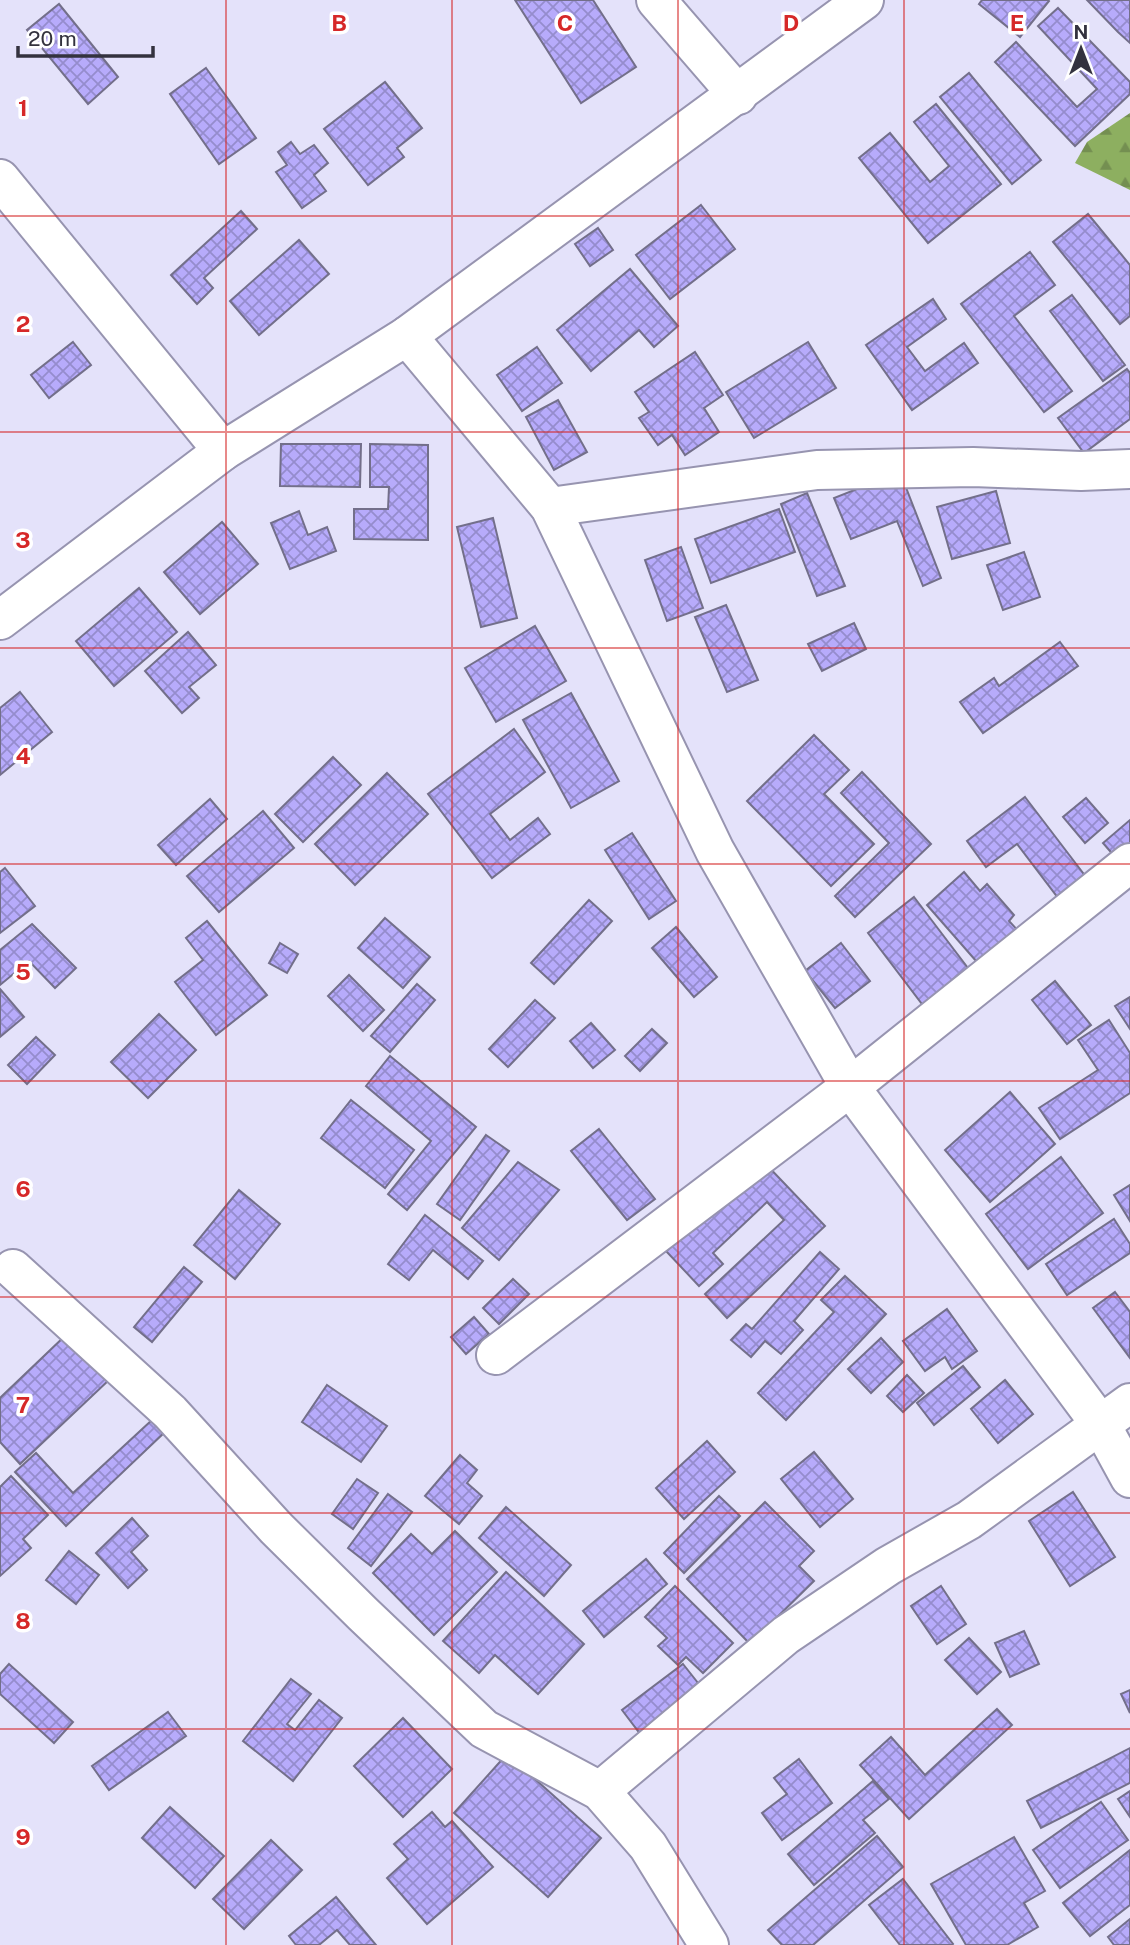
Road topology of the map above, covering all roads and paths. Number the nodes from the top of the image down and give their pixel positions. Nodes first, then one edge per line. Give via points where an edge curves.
1 (656, 0) edge
2 (864, 0) edge
3 (738, 94) junction
4 (0, 178) edge
5 (407, 337) junction
6 (222, 451) junction
7 (1130, 469) edge
8 (550, 507) junction
9 (0, 620) edge
10 (1130, 863) edge
11 (850, 1087) junction
12 (13, 1269) dead end
13 (496, 1355) dead end
14 (1115, 1414) edge
15 (1130, 1478) edge
16 (600, 1791) junction
17 (709, 1945) edge

1 - 3 street
2 - 3 street
3 - 5 street
4 - 6 street
5 - 6 street
5 - 8 street
6 - 9 street
7 - 8 street via 817,470
8 - 11 street via 715,851
10 - 11 street
11 - 13 street
11 - 14 street
12 - 16 street via 170,1412 276,1528 484,1729
14 - 15 street
14 - 16 street via 969,1520 888,1566 786,1634
16 - 17 street via 648,1846

